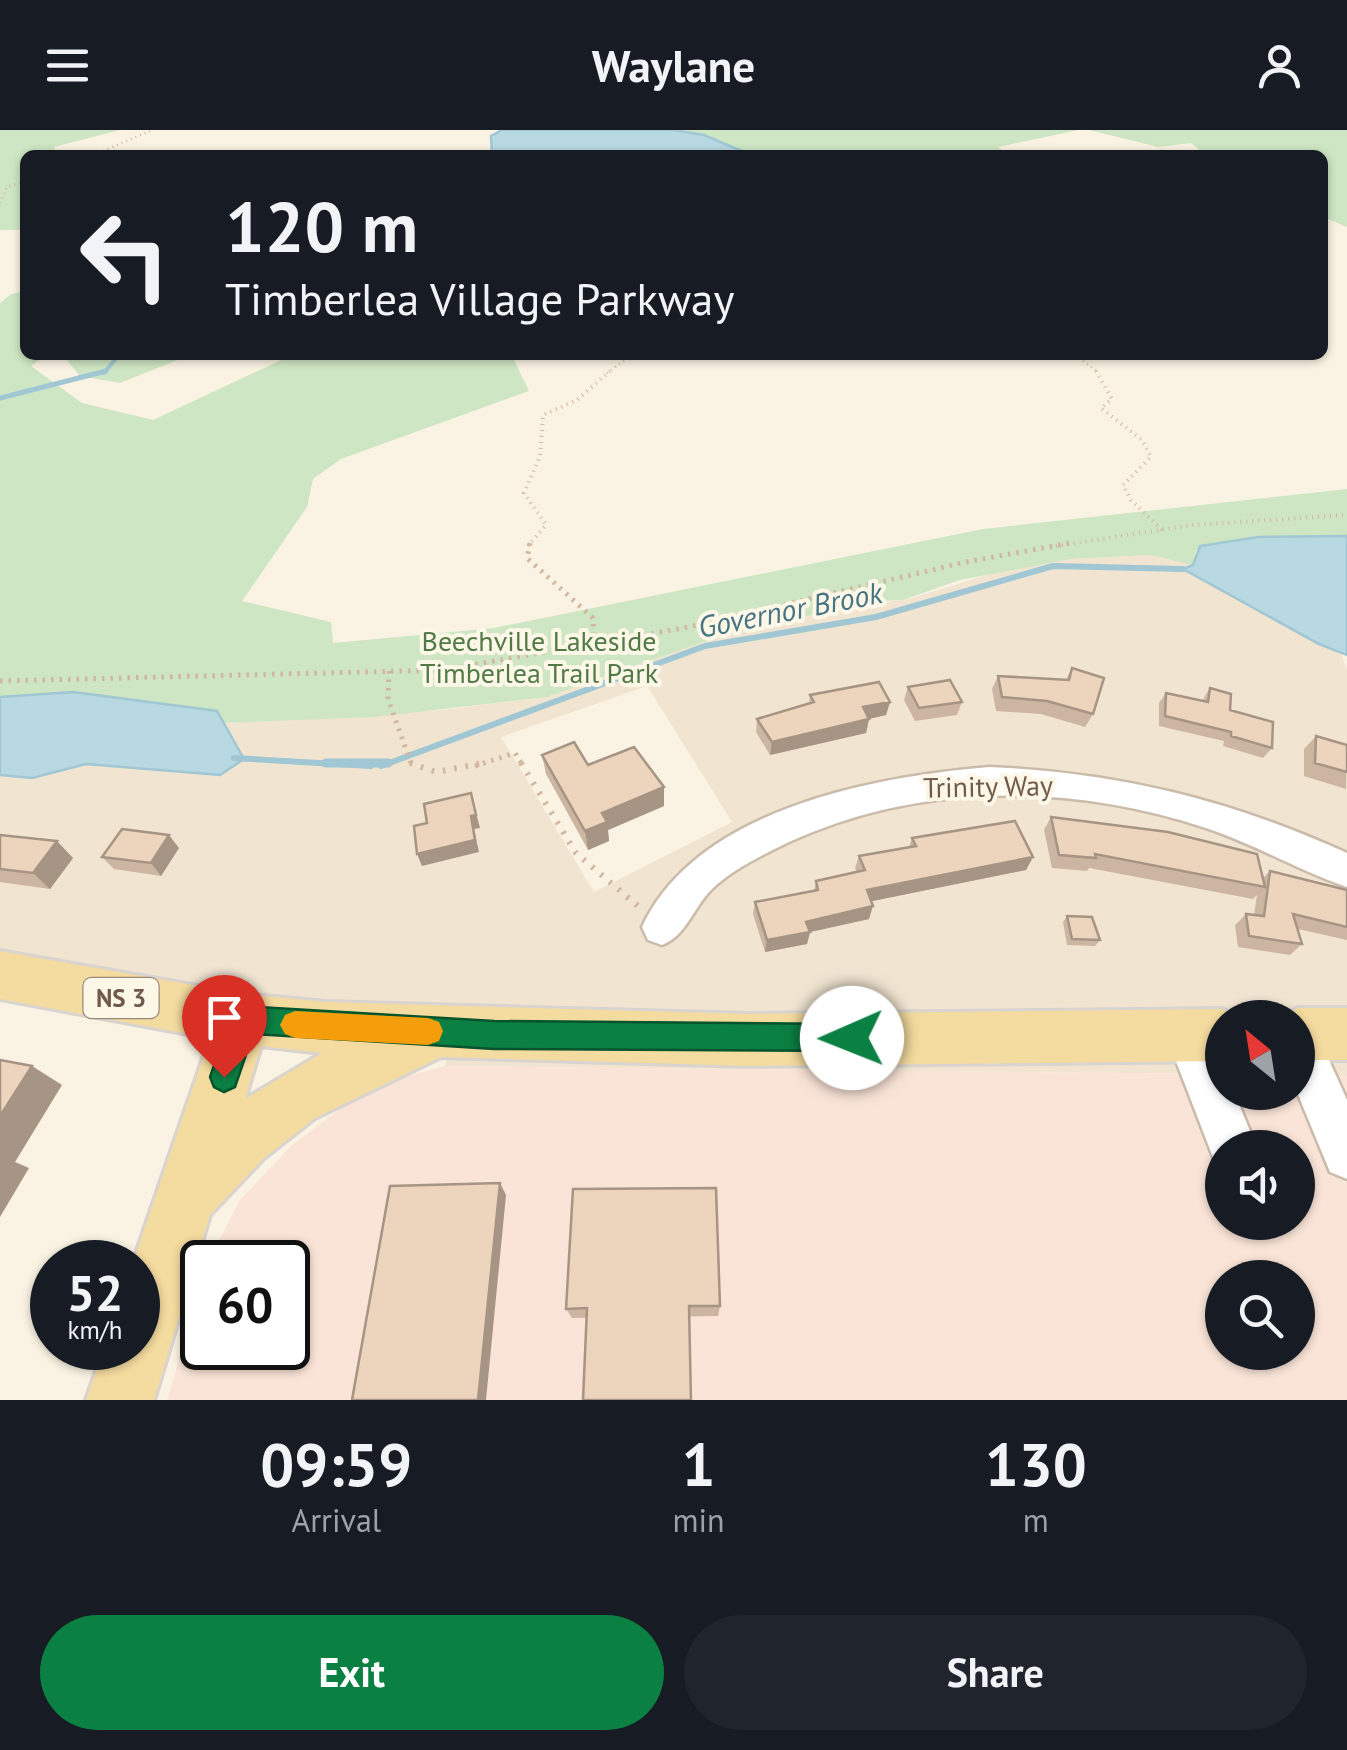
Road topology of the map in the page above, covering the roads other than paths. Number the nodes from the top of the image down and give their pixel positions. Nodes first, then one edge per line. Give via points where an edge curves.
1 (1347, 870) edge
2 (662, 927) road end
3 (0, 974) edge
4 (243, 1020) junction
5 (455, 1033) junction
6 (1315, 1034) edge
7 (1347, 1034) edge
8 (1205, 1035) edge
9 (1315, 1081) edge
10 (1347, 1155) edge
11 (176, 1220) junction
12 (120, 1400) edge

1 - 2 street, Trinity Way via 1228,820 1123,792 1048,782 953,782 841,804 722,858 686,885
3 - 4 main road, NS 3
4 - 5 main road, NS 3
4 - 11 main road
5 - 8 main road, NS 3 via 750,1040
5 - 11 main road via 374,1056 303,1090 235,1145
6 - 7 main road
9 - 10 street
11 - 12 main road

